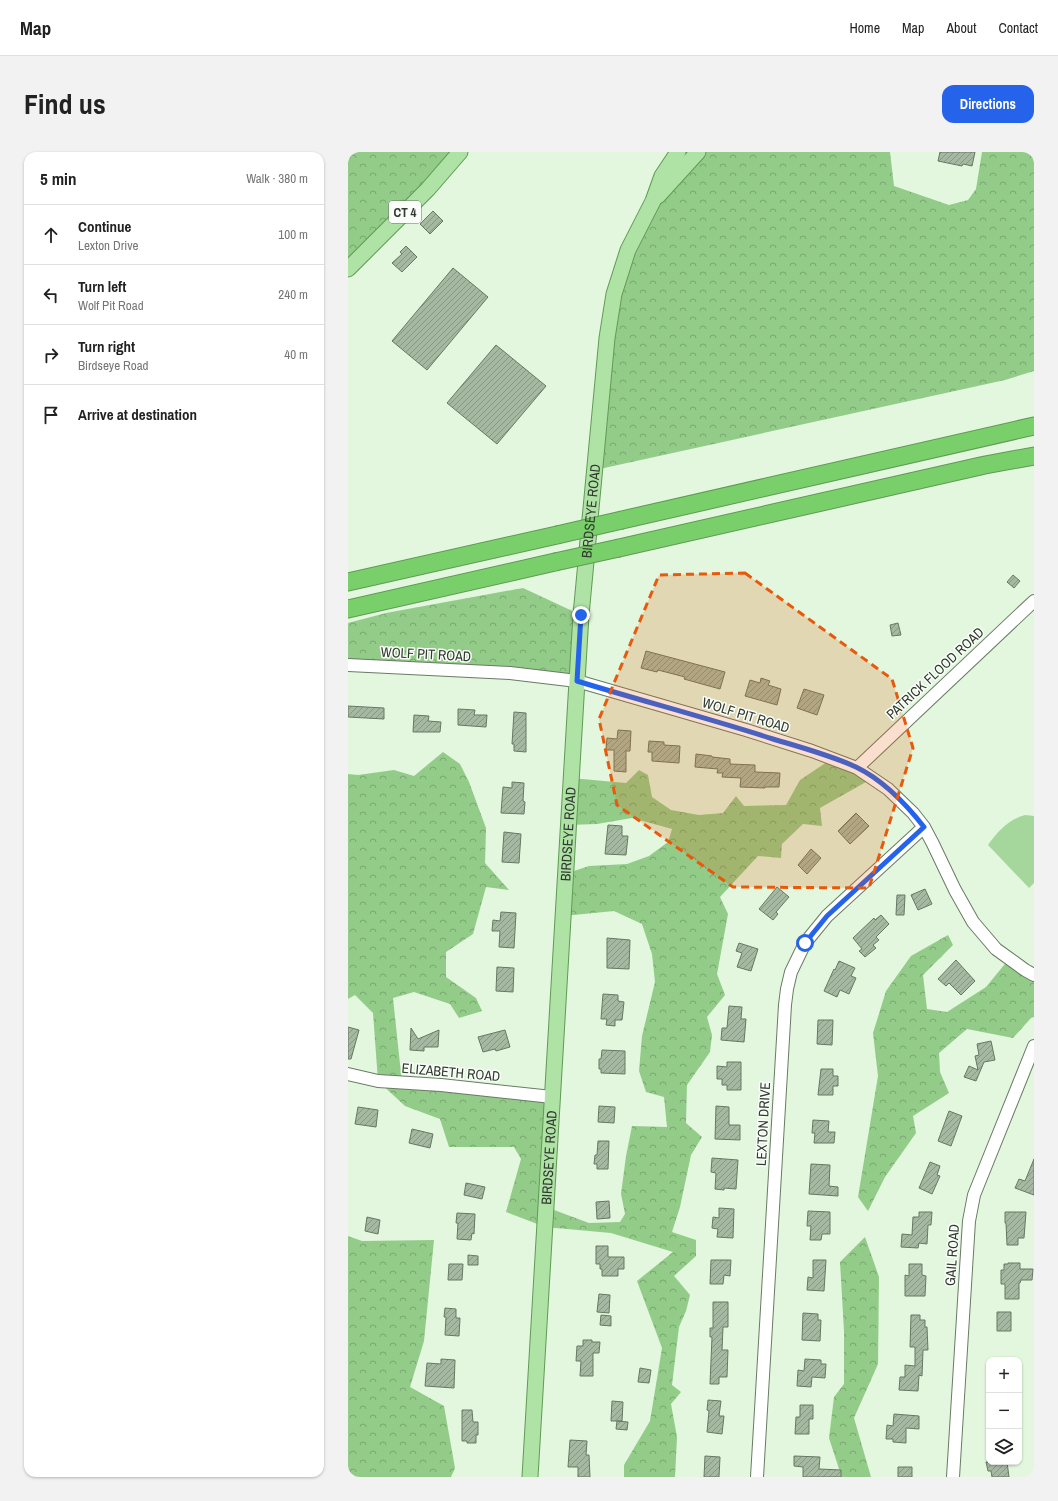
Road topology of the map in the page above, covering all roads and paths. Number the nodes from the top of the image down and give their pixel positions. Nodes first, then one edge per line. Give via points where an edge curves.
1 (460, 152) edge
2 (678, 152) edge
3 (698, 152) edge
4 (653, 201) junction
5 (348, 269) edge
6 (1034, 426) edge
7 (1034, 456) edge
8 (348, 582) edge
9 (1034, 601) edge
10 (348, 609) edge
11 (348, 665) edge
12 (577, 681) junction
13 (857, 768) junction
14 (924, 827) junction
15 (1034, 975) edge
16 (1034, 1046) edge
17 (348, 1074) edge
18 (552, 1097) junction
19 (530, 1477) edge
20 (757, 1477) edge
21 (953, 1477) edge

1 - 5 main road, CT 4 via 428,189
2 - 4 main road, BIRDSEYE ROAD via 662,176
3 - 4 main road, BIRDSEYE ROAD
4 - 12 main road, BIRDSEYE ROAD via 638,228 623,265 608,326
6 - 8 highway, bridge
7 - 10 highway, bridge
9 - 13 street, PATRICK FLOOD ROAD
11 - 12 street, WOLF PIT ROAD via 510,673
12 - 13 street, WOLF PIT ROAD via 746,730
12 - 18 main road, BIRDSEYE ROAD
13 - 14 street, WOLF PIT ROAD via 902,801
14 - 15 street, WOLF PIT ROAD via 976,927 1009,960
14 - 20 street, LEXTON DRIVE via 827,916 805,943 791,972 785,1005
16 - 21 street, GAIL ROAD via 970,1208
17 - 18 street, ELIZABETH ROAD via 378,1081
18 - 19 main road, BIRDSEYE ROAD

